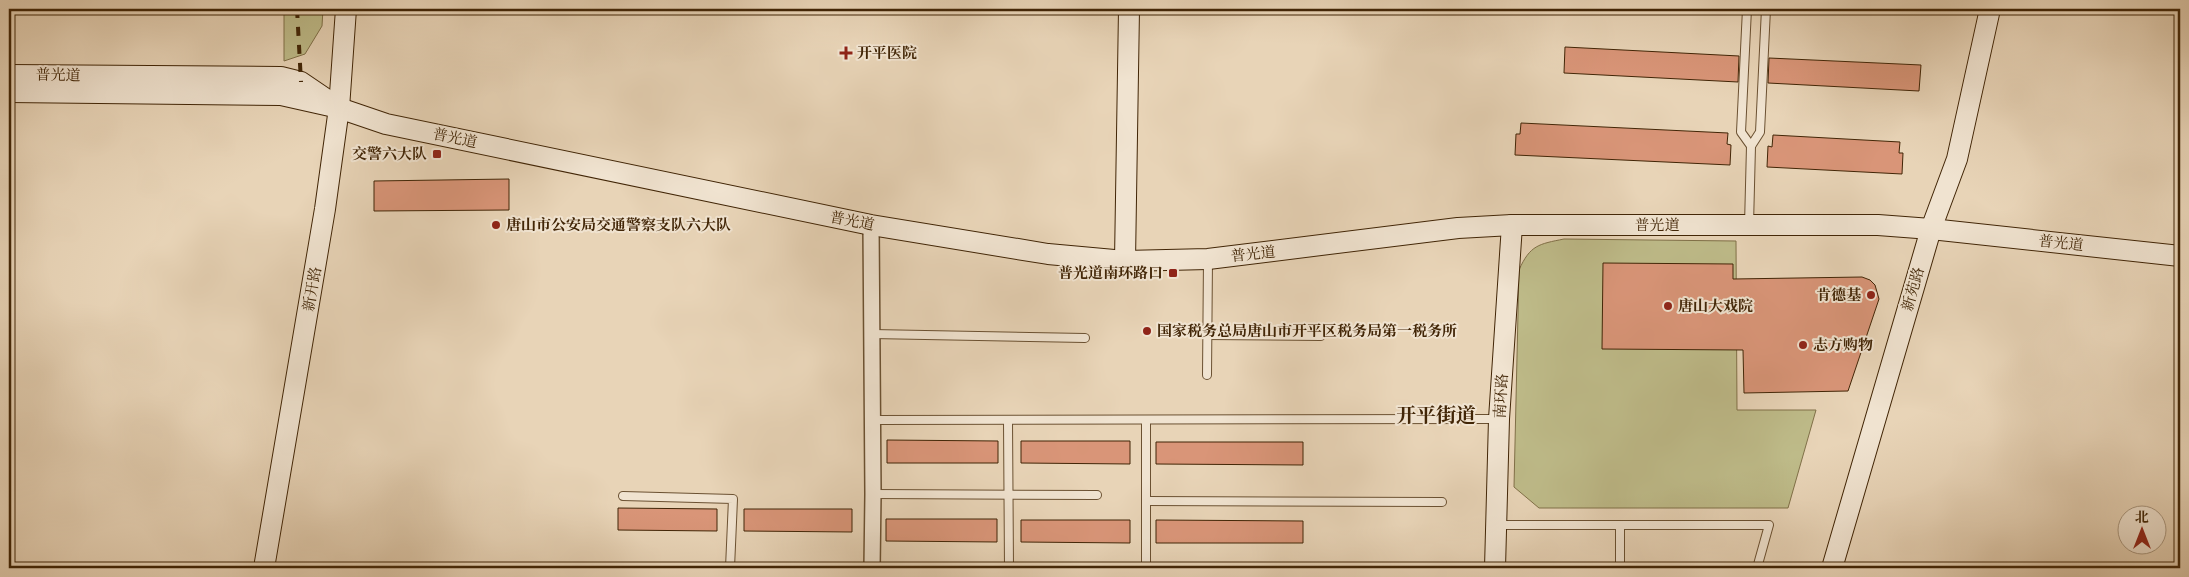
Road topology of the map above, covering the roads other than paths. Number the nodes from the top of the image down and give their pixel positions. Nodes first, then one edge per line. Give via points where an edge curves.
1 (346, 9) edge
2 (1129, 9) edge
3 (1748, 9) edge
4 (1766, 9) edge
5 (1990, 9) edge
6 (9, 74) edge
7 (9, 92) edge
8 (339, 108) junction
9 (1751, 146) junction
10 (871, 225) junction
11 (1512, 225) junction
12 (1749, 225) junction
13 (1930, 229) junction
14 (2180, 256) edge
15 (1208, 259) junction
16 (1125, 260) junction
17 (872, 334) junction
18 (1207, 336) junction
19 (1321, 336) dead end
20 (1085, 338) dead end
21 (1206, 375) dead end
22 (1500, 419) junction
23 (873, 420) junction
24 (1008, 421) junction
25 (1146, 421) junction
26 (873, 494) junction
27 (1008, 495) junction
28 (1097, 495) dead end
29 (623, 496) dead end
30 (1146, 501) junction
31 (1442, 502) dead end
32 (1496, 525) junction
33 (1620, 525) junction
34 (264, 568) edge
35 (730, 568) edge
36 (872, 568) edge
37 (1008, 568) edge
38 (1146, 568) edge
39 (1495, 568) edge
40 (1620, 568) edge
41 (1757, 568) edge
42 (1832, 568) edge

1 - 8 street, 新开路
2 - 16 street
3 - 9 lane via 1741,132
4 - 9 lane via 1760,132
5 - 13 street, 新苑路 via 1957,159
6 - 8 street, 普光道 via 281,77 301,82
7 - 8 street, 普光道 via 281,95
8 - 10 street, 普光道 via 386,124
8 - 34 street, 新开路
9 - 12 lane
10 - 16 street, 普光道 via 1048,254
10 - 17 street
11 - 12 street, 普光道
11 - 15 street, 普光道 via 1458,228
11 - 22 street, 南环路
12 - 13 street, 普光道 via 1878,225
13 - 14 street, 普光道
13 - 42 street, 新苑路
15 - 16 street, 普光道
15 - 18 lane
17 - 20 lane
17 - 23 street
18 - 19 lane
18 - 21 lane
22 - 25 lane
22 - 32 street, 南环路
23 - 24 lane
23 - 26 street
24 - 25 lane
24 - 27 lane
25 - 30 lane
26 - 27 lane
26 - 36 street
27 - 28 lane
27 - 37 lane
29 - 35 lane via 733,498
30 - 31 lane
30 - 38 lane
32 - 33 lane
32 - 39 street, 南环路
33 - 40 lane
33 - 41 lane via 1769,526

